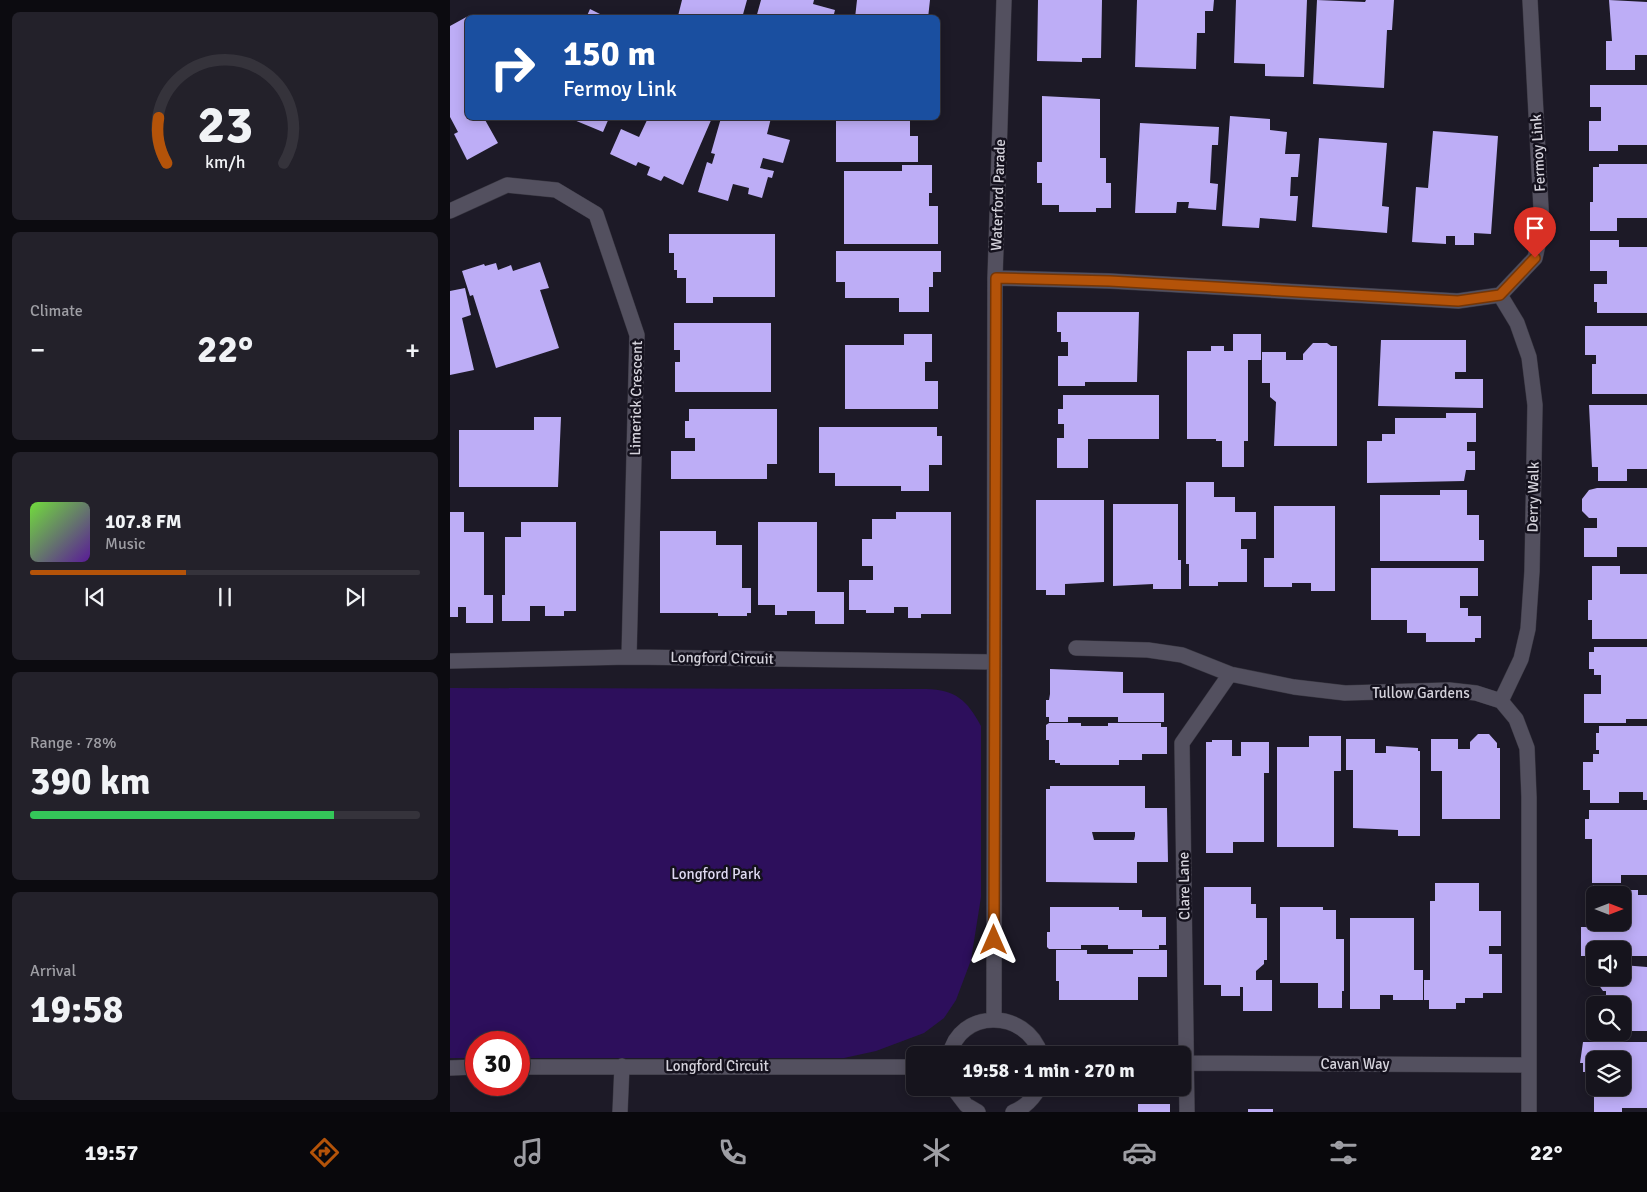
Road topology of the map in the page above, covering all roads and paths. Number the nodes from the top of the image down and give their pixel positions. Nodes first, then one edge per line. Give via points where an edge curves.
1 (1004, 0) edge
2 (1530, 0) edge
3 (450, 211) edge
4 (996, 278) junction
5 (1500, 295) junction
6 (1076, 648) dead end
7 (630, 657) junction
8 (450, 661) edge
9 (994, 662) junction
10 (1230, 674) junction
11 (1501, 701) junction
12 (994, 1019) junction
13 (955, 1046) edge
14 (1038, 1046) edge
15 (1185, 1046) edge
16 (1191, 1063) edge
17 (1528, 1064) junction
18 (622, 1066) junction
19 (465, 1067) edge
20 (530, 1067) edge
21 (906, 1067) edge
22 (450, 1068) edge
23 (959, 1096) edge
24 (1035, 1096) edge
25 (1186, 1096) edge
26 (620, 1112) edge
27 (978, 1112) edge
28 (1013, 1112) edge
29 (1187, 1112) edge
30 (1529, 1112) edge

1 - 4 street, Waterford Parade
2 - 5 street, Fermoy Link via 1542,227 1535,258
3 - 7 street, Limerick Crescent via 507,185 556,190 596,214 637,334
4 - 5 street via 1110,281 1458,301
4 - 9 street, Waterford Parade
5 - 11 street, Derry Walk via 1517,324 1529,357 1535,405 1528,629 1521,659
6 - 10 street, Tullow Gardens via 1148,650 1182,655
7 - 8 street, Longford Circuit
7 - 9 street, Longford Circuit
9 - 12 street, Waterford Parade
10 - 11 street, Tullow Gardens via 1345,693 1448,690 1476,693
10 - 15 street, Clare Lane via 1182,744
11 - 17 street via 1516,719 1527,748
12 - 13 street via 973,1026 960,1036
12 - 14 street via 1026,1029
16 - 17 street, Cavan Way
17 - 30 street
18 - 20 street, Longford Circuit
18 - 21 street, Longford Circuit
18 - 26 street
19 - 22 street
23 - 27 street
24 - 28 street
25 - 29 street, Clare Lane

